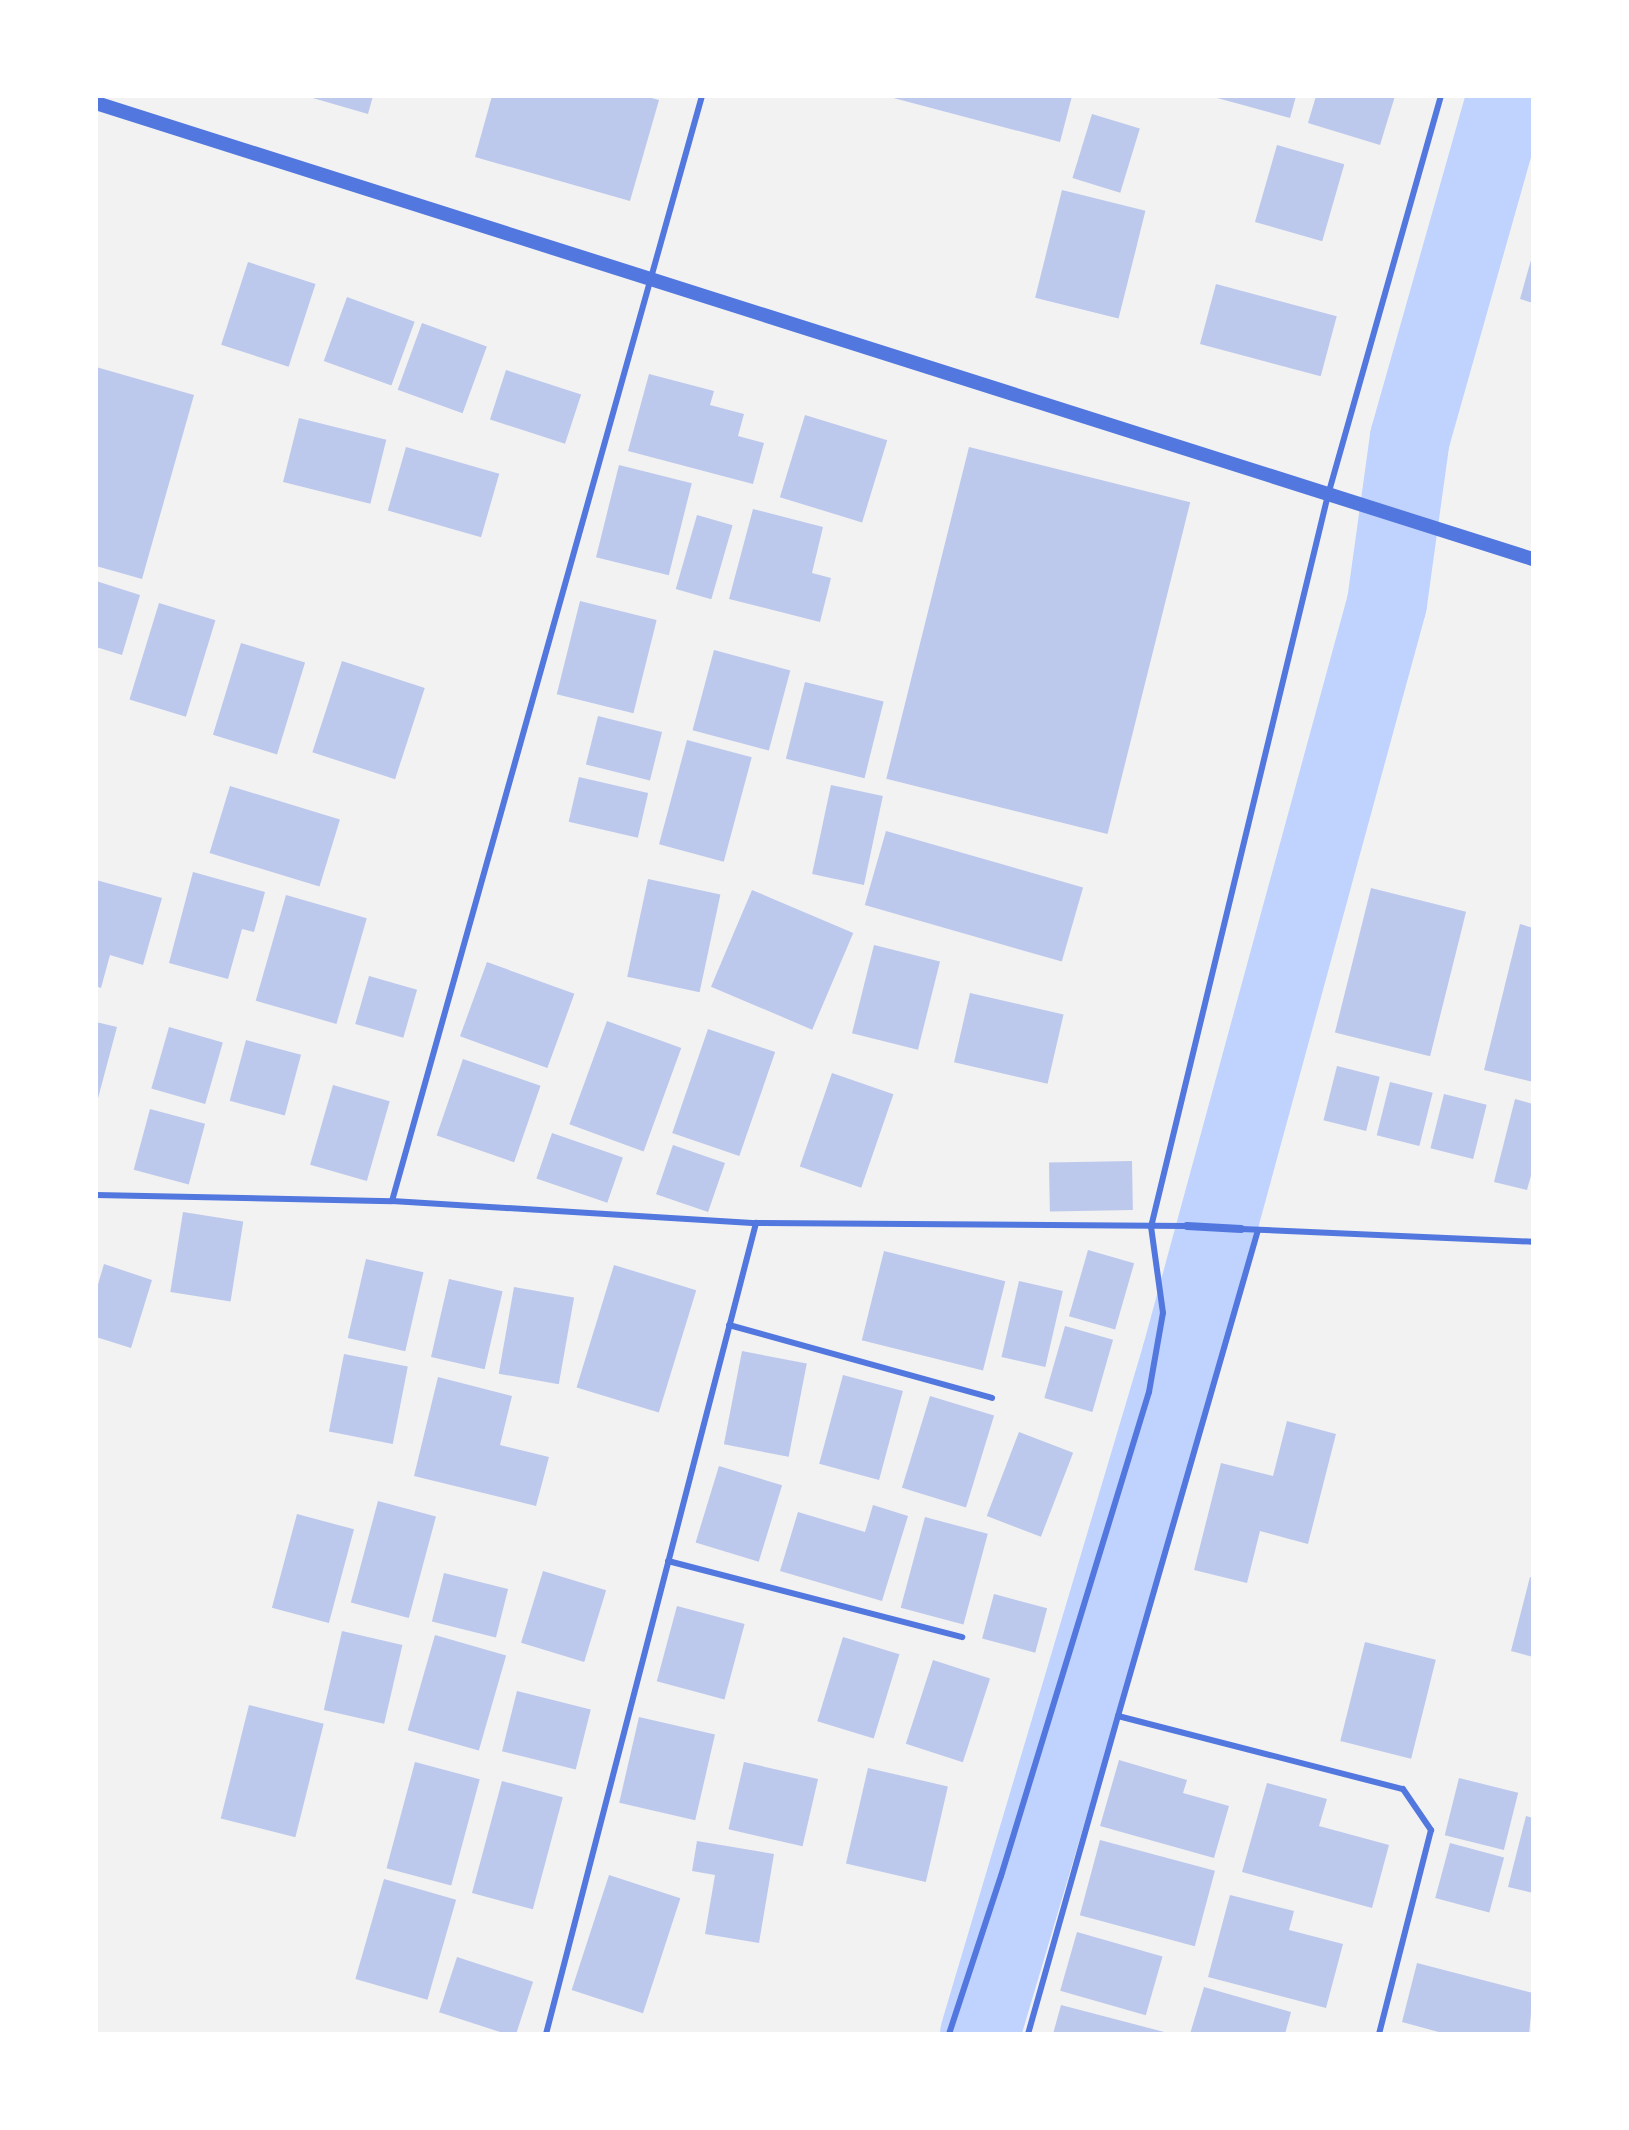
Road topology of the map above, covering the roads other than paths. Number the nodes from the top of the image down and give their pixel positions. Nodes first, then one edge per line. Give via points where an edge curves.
1 (702, 96) edge
2 (1441, 96) edge
3 (96, 103) edge
4 (653, 280) junction
5 (1328, 495) junction
6 (1533, 559) edge
7 (96, 1195) edge
8 (392, 1201) junction
9 (756, 1223) junction
10 (1187, 1226) joint
11 (1151, 1227) junction
12 (1241, 1229) joint
13 (1258, 1230) junction
14 (1533, 1242) edge
15 (729, 1325) junction
16 (992, 1398) dead end
17 (668, 1561) junction
18 (962, 1637) dead end
19 (1118, 1716) junction
20 (546, 2034) edge
21 (949, 2034) edge
22 (1028, 2034) edge
23 (1379, 2034) edge

1 - 4 lane
2 - 5 lane
3 - 4 street
4 - 5 street
4 - 8 lane
5 - 6 street
5 - 11 lane
7 - 8 lane
8 - 9 lane
9 - 11 lane
9 - 15 lane
10 - 11 lane
10 - 12 street
11 - 21 lane via 1163,1313 1149,1392
12 - 13 lane
13 - 14 lane
13 - 19 lane
15 - 16 lane
15 - 17 lane
17 - 18 lane
17 - 20 lane
19 - 22 lane
19 - 23 lane via 1403,1789 1431,1830

